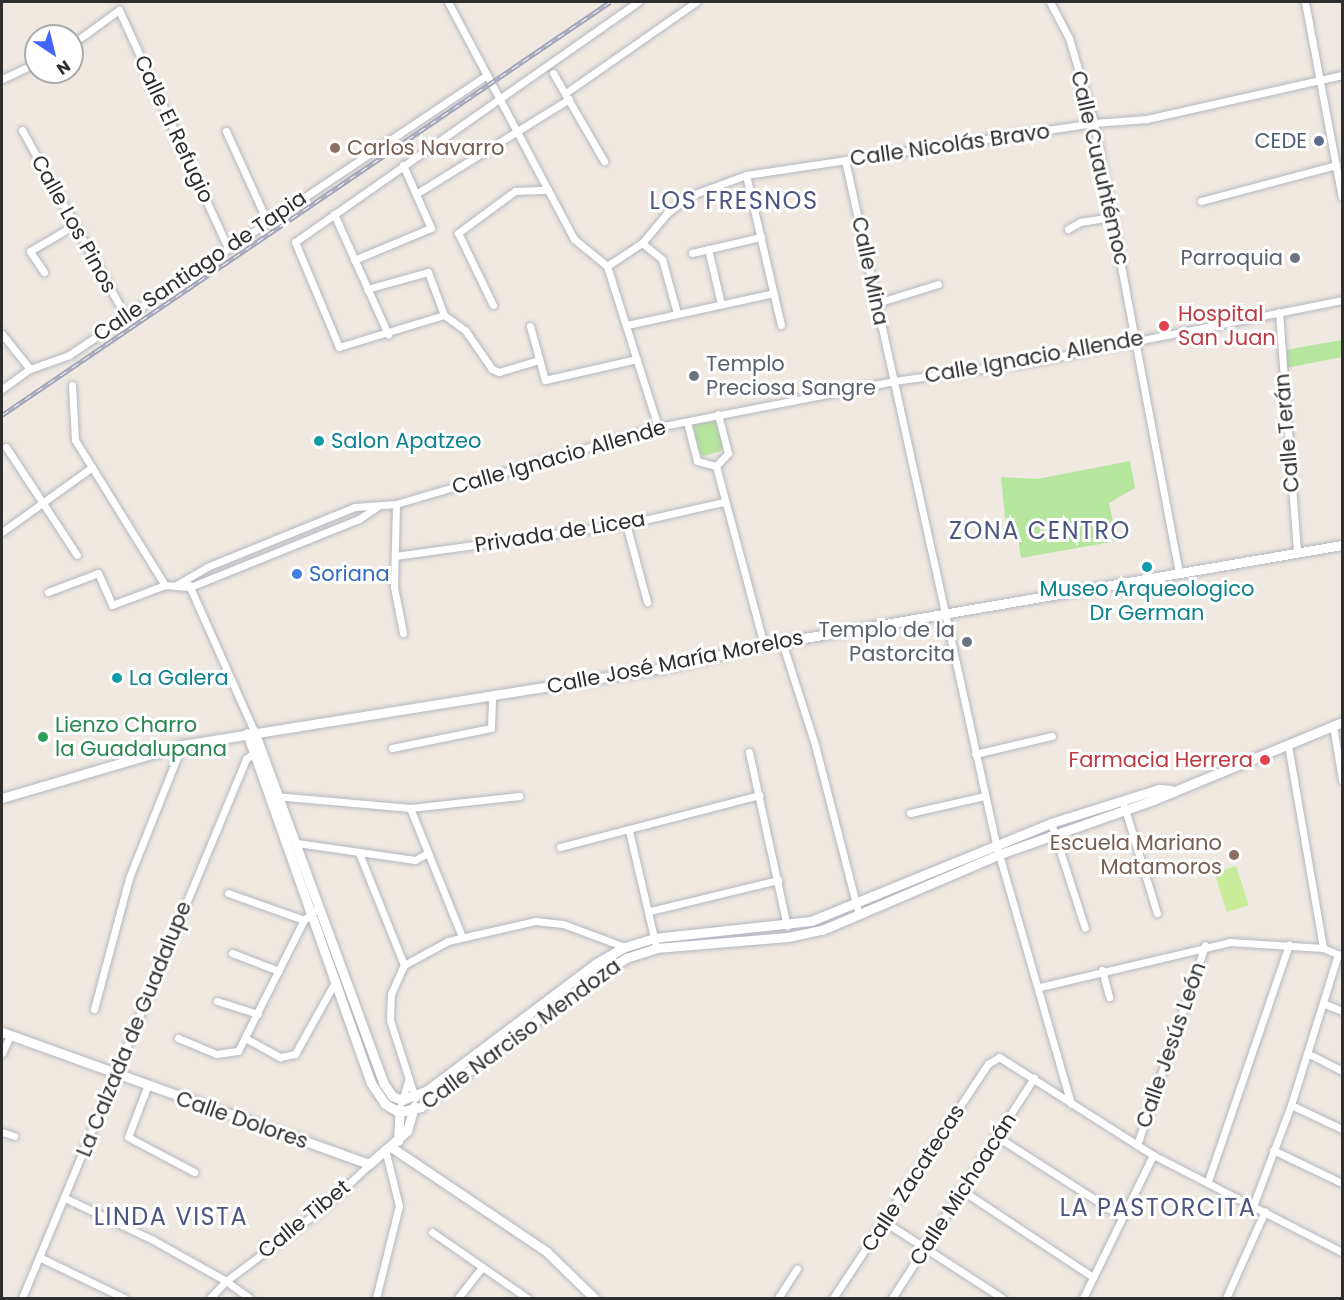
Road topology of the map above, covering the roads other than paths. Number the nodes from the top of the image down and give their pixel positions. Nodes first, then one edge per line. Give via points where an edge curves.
1 (448, 2) edge
2 (638, 2) edge
3 (696, 2) edge
4 (1050, 2) edge
5 (1305, 2) edge
6 (84, 35) edge
7 (24, 69) edge
8 (553, 73) dead end
9 (487, 75) junction
10 (1342, 75) edge
11 (1320, 78) junction
12 (2, 79) edge
13 (568, 95) junction
14 (499, 100) junction
15 (1094, 123) junction
16 (22, 130) dead end
17 (226, 131) dead end
18 (516, 132) junction
19 (845, 160) junction
20 (604, 161) dead end
21 (402, 165) junction
22 (1336, 165) junction
23 (746, 175) junction
24 (548, 190) junction
25 (416, 194) junction
26 (1342, 197) edge
27 (1201, 201) dead end
28 (334, 214) junction
29 (1113, 217) junction
30 (267, 221) junction
31 (73, 226) junction
32 (1068, 229) dead end
33 (761, 237) junction
34 (642, 243) junction
35 (228, 248) junction
36 (708, 249) junction
37 (692, 253) dead end
38 (354, 260) junction
39 (606, 266) junction
40 (44, 272) dead end
41 (938, 284) dead end
42 (368, 289) junction
43 (774, 293) junction
44 (1342, 300) edge
45 (877, 303) junction
46 (721, 304) junction
47 (493, 305) dead end
48 (1279, 312) junction
49 (677, 313) junction
50 (444, 315) junction
51 (126, 317) junction
52 (627, 324) junction
53 (781, 325) dead end
54 (530, 326) dead end
55 (2, 334) edge
56 (388, 334) junction
57 (1138, 338) junction
58 (638, 359) junction
59 (539, 360) junction
60 (30, 369) junction
61 (894, 381) junction
62 (72, 385) dead end
63 (2, 389) edge
64 (718, 414) junction
65 (687, 422) junction
66 (658, 427) junction
67 (6, 447) dead end
68 (716, 466) junction
69 (92, 467) junction
70 (724, 502) junction
71 (44, 504) junction
72 (396, 504) junction
73 (377, 507) junction
74 (626, 524) junction
75 (2, 532) edge
76 (1342, 545) edge
77 (1297, 553) junction
78 (77, 555) dead end
79 (395, 556) junction
80 (1179, 572) junction
81 (185, 577) junction
82 (178, 584) junction
83 (165, 585) junction
84 (190, 587) junction
85 (48, 592) dead end
86 (647, 602) dead end
87 (944, 614) junction
88 (403, 633) dead end
89 (782, 642) junction
90 (765, 645) junction
91 (492, 695) junction
92 (1342, 722) edge
93 (1333, 726) junction
94 (251, 732) junction
95 (1052, 736) dead end
96 (182, 745) junction
97 (1288, 746) junction
98 (392, 748) dead end
99 (749, 752) dead end
100 (253, 754) junction
101 (975, 754) junction
102 (1342, 780) edge
103 (1171, 790) junction
104 (759, 795) junction
105 (274, 796) junction
106 (519, 796) dead end
107 (985, 796) junction
108 (2, 798) edge
109 (1123, 799) junction
110 (410, 808) junction
111 (1125, 811) junction
112 (910, 813) dead end
113 (1051, 823) junction
114 (629, 831) junction
115 (1055, 834) junction
116 (297, 843) junction
117 (996, 844) junction
118 (560, 847) dead end
119 (358, 853) junction
120 (428, 853) junction
121 (1000, 854) junction
122 (778, 880) junction
123 (228, 893) dead end
124 (855, 904) junction
125 (315, 911) junction
126 (650, 911) junction
127 (1157, 913) dead end
128 (859, 915) junction
129 (304, 920) junction
130 (787, 926) junction
131 (1085, 928) dead end
132 (462, 937) junction
133 (654, 938) junction
134 (1289, 944) junction
135 (1205, 945) junction
136 (625, 947) junction
137 (656, 948) junction
138 (1323, 948) junction
139 (232, 953) dead end
140 (1340, 955) edge
141 (404, 965) junction
142 (1102, 970) junction
143 (279, 971) junction
144 (336, 982) junction
145 (1040, 987) junction
146 (1108, 997) dead end
147 (217, 1000) dead end
148 (1323, 1003) junction
149 (94, 1009) dead end
150 (1342, 1011) edge
151 (258, 1014) junction
152 (6, 1034) edge
153 (359, 1035) junction
154 (178, 1038) dead end
155 (247, 1039) junction
156 (2, 1053) edge
157 (1307, 1053) junction
158 (1342, 1071) edge
159 (113, 1074) junction
160 (1034, 1078) junction
161 (409, 1079) junction
162 (147, 1087) junction
163 (415, 1098) junction
164 (402, 1100) junction
165 (1071, 1103) junction
166 (1291, 1105) junction
167 (414, 1111) junction
168 (399, 1112) junction
169 (1342, 1130) edge
170 (2, 1132) edge
171 (14, 1136) dead end
172 (996, 1136) junction
173 (1137, 1145) junction
174 (392, 1147) junction
175 (1273, 1150) junction
176 (1154, 1155) junction
177 (371, 1163) junction
178 (194, 1172) dead end
179 (1208, 1181) junction
180 (1342, 1183) edge
181 (963, 1191) junction
182 (65, 1198) junction
183 (1253, 1206) junction
184 (1265, 1211) junction
185 (1122, 1217) junction
186 (885, 1222) junction
187 (432, 1232) dead end
188 (926, 1247) junction
189 (1342, 1252) edge
190 (41, 1258) junction
191 (482, 1267) junction
192 (797, 1269) dead end
193 (1093, 1277) junction
194 (226, 1281) junction
195 (588, 1297) edge
196 (22, 1299) edge
197 (124, 1299) edge
198 (210, 1299) edge
199 (249, 1299) edge
200 (376, 1299) edge
201 (458, 1299) edge
202 (527, 1299) edge
203 (778, 1299) edge
204 (833, 1299) edge
205 (892, 1299) edge
206 (1002, 1299) edge
207 (1083, 1299) edge
208 (1226, 1299) edge

1 - 9 street
2 - 14 street
3 - 13 street
4 - 15 street, Calle Cuauhtémoc via 1070,38
5 - 11 street
6 - 35 street, Calle El Refugio via 118,10
7 - 12 street
8 - 13 street
9 - 14 street
9 - 30 street, Calle Santiago de Tapia
10 - 11 street, Calle Nicolás Bravo
11 - 15 street, Calle Nicolás Bravo via 1147,119
11 - 22 street
13 - 18 street
13 - 20 street
14 - 18 street
14 - 21 street
15 - 19 street, Calle Nicolás Bravo
15 - 29 street, Calle Cuauhtémoc
16 - 31 street, Calle Los Pinos
17 - 30 street
18 - 24 street
18 - 25 street
19 - 23 street, Calle Nicolás Bravo
19 - 45 street, Calle Mina
21 - 25 street
21 - 28 street
22 - 26 street
22 - 27 street
23 - 33 street
23 - 34 street, Calle Nicolás Bravo via 689,196 666,214
24 - 39 street via 574,239
24 - 47 street via 515,191 458,233
25 - 38 street via 432,228
28 - 38 street
28 - 56 street via 295,242 339,347
29 - 32 street via 1080,222
29 - 57 street, Calle Cuauhtémoc
30 - 35 street, Calle Santiago de Tapia
31 - 40 street via 30,251
31 - 51 street, Calle Los Pinos
33 - 36 street
33 - 43 street
34 - 39 street, Calle Nicolás Bravo
34 - 49 street via 662,259
35 - 51 street, Calle Santiago de Tapia
36 - 37 street
36 - 46 street
38 - 42 street
39 - 52 street
41 - 45 street
42 - 50 street via 428,272
42 - 56 street
43 - 46 street
43 - 53 street
44 - 48 street, Calle Ignacio Allende
45 - 61 street, Calle Mina
46 - 49 street
48 - 57 street, Calle Ignacio Allende
48 - 77 street, Calle Terán
49 - 52 street
50 - 56 street
50 - 59 street via 465,330 492,369 499,372
51 - 60 street, Calle Santiago de Tapia via 69,354
52 - 58 street
54 - 59 street
55 - 60 street
57 - 61 street, Calle Ignacio Allende via 1036,361
57 - 80 street, Calle Cuauhtémoc
58 - 59 street via 545,380
58 - 66 street
60 - 63 street, Calle Santiago de Tapia
61 - 64 street, Calle Ignacio Allende
61 - 87 street, Calle Mina
62 - 69 street via 75,440
64 - 65 street, Calle Ignacio Allende
64 - 68 street via 728,453
65 - 66 street, Calle Ignacio Allende
65 - 68 street via 697,461
66 - 72 street, Calle Ignacio Allende
67 - 71 street
68 - 70 street
69 - 71 street
69 - 83 street
70 - 74 street, Privada de Licea
70 - 90 street
71 - 75 street
71 - 78 street
72 - 73 street, Calle Ignacio Allende
72 - 79 street
73 - 81 street, Calle Ignacio Allende via 355,507
73 - 84 street, Calle Ignacio Allende via 364,517
74 - 79 street, Privada de Licea
74 - 86 street
76 - 77 street, Calle José María Morelos
77 - 80 street, Calle José María Morelos
79 - 88 street via 394,587
80 - 87 street, Calle José María Morelos
81 - 82 street, Calle Ignacio Allende
81 - 84 street
82 - 83 street
82 - 84 street
83 - 85 street via 112,605 98,573
84 - 94 street
87 - 89 street, Calle José María Morelos
87 - 101 street, Calle Mina
89 - 90 street, Calle José María Morelos
89 - 124 street via 815,745
90 - 91 street, Calle José María Morelos via 659,669
91 - 94 street, Calle José María Morelos
91 - 98 street via 491,728
92 - 93 street, Calle Narciso Mendoza
93 - 97 street, Calle Narciso Mendoza
93 - 102 street
94 - 96 street, Calle José María Morelos
94 - 100 street, Calle Narciso Mendoza
95 - 101 street
96 - 108 street, Calle José María Morelos
96 - 149 street via 129,879
97 - 103 street, Calle Narciso Mendoza
97 - 138 street
99 - 104 street
100 - 105 street, Calle Narciso Mendoza
100 - 159 street, La Calzada de Guadalupe
101 - 107 street, Calle Mina
103 - 109 street, Calle Narciso Mendoza via 1159,789
103 - 111 street, Calle Narciso Mendoza
104 - 114 street
104 - 122 street
105 - 110 street
105 - 116 street, Calle Narciso Mendoza
105 - 125 street, Calle Narciso Mendoza
106 - 110 street
107 - 112 street
107 - 117 street, Calle Mina
109 - 111 street
109 - 113 street, Calle Narciso Mendoza
110 - 120 street
111 - 115 street, Calle Narciso Mendoza
111 - 127 street
113 - 115 street
113 - 117 street, Calle Narciso Mendoza
114 - 118 street
114 - 126 street
115 - 121 street, Calle Narciso Mendoza
115 - 131 street
116 - 119 street
116 - 125 street, Calle Narciso Mendoza
117 - 121 street, Calle Mina
117 - 124 street, Calle Narciso Mendoza
119 - 120 street via 414,860
119 - 141 street
120 - 132 street
121 - 128 street, Calle Narciso Mendoza
121 - 145 street, Calle Mina
122 - 126 street
122 - 130 street
123 - 129 street
124 - 128 street
124 - 130 street, Calle Narciso Mendoza
125 - 129 street
125 - 144 street, Calle Narciso Mendoza
125 - 153 street, Calle Narciso Mendoza
126 - 133 street
128 - 137 street, Calle Narciso Mendoza via 788,937
129 - 143 street
130 - 133 street, Calle Narciso Mendoza
132 - 136 street via 549,921
132 - 141 street via 431,948
133 - 136 street, Calle Narciso Mendoza
133 - 137 street
134 - 135 street
134 - 138 street
134 - 179 street
135 - 142 street
135 - 173 street, Calle Jesús León
136 - 163 street, Calle Narciso Mendoza via 594,964
137 - 167 street, Calle Narciso Mendoza via 608,968
138 - 140 street
139 - 143 street
140 - 148 street
141 - 161 street via 396,976 389,1010
142 - 145 street
142 - 146 street
143 - 151 street
144 - 153 street, Calle Narciso Mendoza
144 - 155 street via 295,1054 280,1057
145 - 165 street, Calle Mina
147 - 151 street
148 - 150 street
148 - 157 street
151 - 155 street
152 - 156 street
152 - 159 street, Calle Dolores
153 - 164 street, Calle Narciso Mendoza via 384,1084 392,1096
153 - 168 street, Calle Narciso Mendoza via 374,1090 385,1104
154 - 155 street via 226,1056 238,1051
157 - 158 street
157 - 166 street
159 - 162 street, Calle Dolores
159 - 182 street, La Calzada de Guadalupe
160 - 165 street
160 - 172 street, Calle Michoacán
160 - 186 street, Calle Zacatecas via 1004,1058 994,1057
161 - 163 street
161 - 164 street
162 - 177 street, Calle Dolores
162 - 178 street via 128,1137
163 - 164 street, Calle Narciso Mendoza
163 - 167 street, Calle Tibet
164 - 168 street
165 - 173 street
166 - 169 street
166 - 175 street
167 - 168 street, Calle Narciso Mendoza
167 - 174 street, Calle Tibet via 407,1131
168 - 174 street
170 - 171 street
172 - 181 street, Calle Michoacán
172 - 185 street
173 - 176 street
174 - 177 street, Calle Tibet
174 - 195 street via 547,1252
174 - 200 street via 399,1206
175 - 180 street
175 - 183 street
176 - 179 street
176 - 185 street
177 - 194 street, Calle Tibet via 323,1208
179 - 183 street
181 - 188 street, Calle Michoacán
181 - 193 street
182 - 190 street, La Calzada de Guadalupe
182 - 194 street
183 - 184 street
184 - 189 street
184 - 208 street
185 - 193 street
186 - 188 street
186 - 204 street, Calle Zacatecas
187 - 191 street
188 - 205 street, Calle Michoacán
188 - 206 street
190 - 196 street, La Calzada de Guadalupe
190 - 197 street
191 - 201 street
191 - 202 street
192 - 203 street
193 - 207 street
194 - 198 street, Calle Tibet
194 - 199 street

